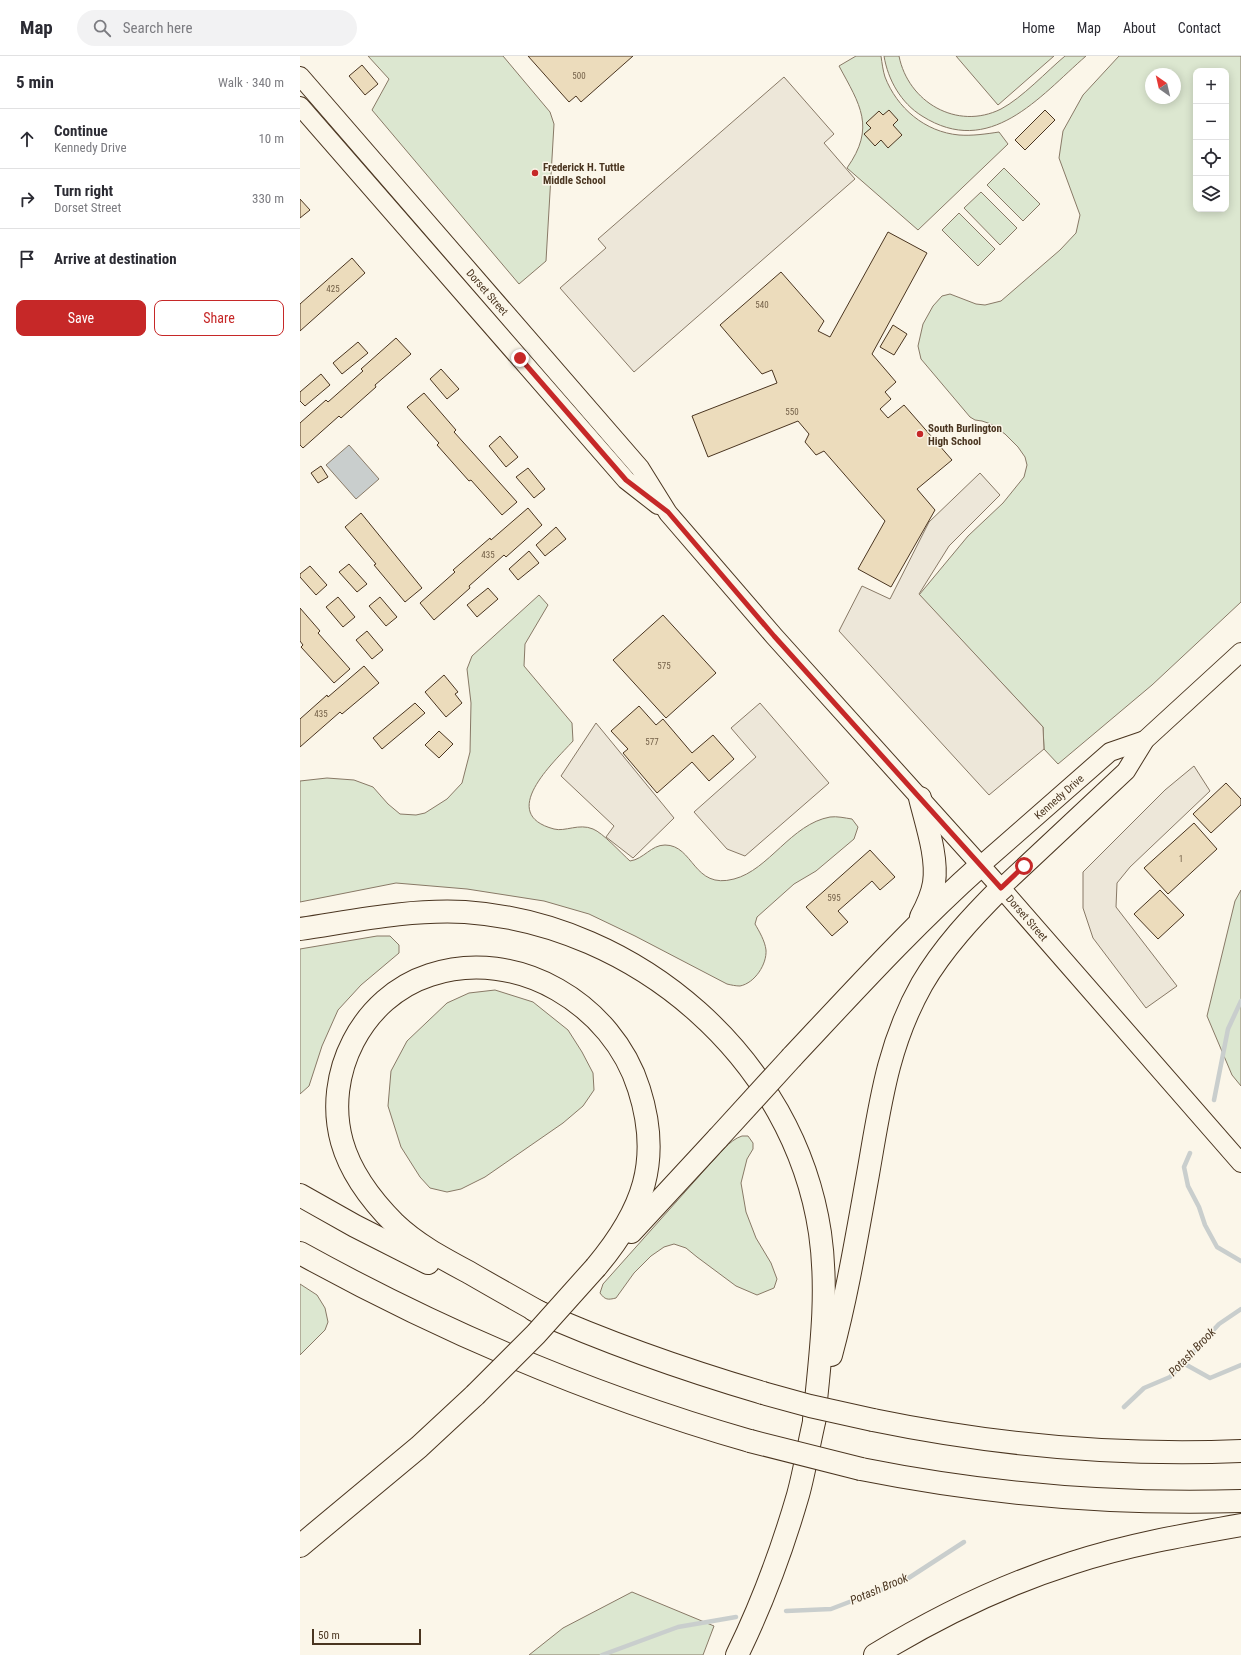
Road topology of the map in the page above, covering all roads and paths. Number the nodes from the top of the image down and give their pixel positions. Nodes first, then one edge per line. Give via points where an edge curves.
1 (300, 76) edge
2 (300, 106) edge
3 (668, 512) junction
4 (1241, 652) edge
5 (1145, 740) junction
6 (920, 798) junction
7 (980, 866) junction
8 (1001, 888) junction
9 (300, 930) edge
10 (912, 932) junction
11 (1241, 1163) edge
12 (300, 1195) edge
13 (300, 1253) edge
14 (596, 1267) junction
15 (544, 1315) junction
16 (814, 1420) junction
17 (1241, 1451) edge
18 (1241, 1501) edge
19 (1241, 1525) edge
20 (300, 1546) edge
21 (737, 1655) edge
22 (875, 1655) edge

1 - 3 main road, Dorset Street via 640,468
2 - 3 main road, Dorset Street via 626,480
3 - 6 main road, Dorset Street via 774,636
4 - 5 main road, Kennedy Drive
5 - 7 main road, Kennedy Drive via 1110,752
5 - 8 main road, Kennedy Drive via 1126,771
6 - 7 main road, Dorset Street
6 - 10 highway via 934,864 934,882 926,909
7 - 8 main road, Dorset Street
7 - 10 highway
8 - 11 main road, Dorset Street
8 - 16 highway via 963,928 929,973 911,1005 895,1043 879,1104 840,1317
9 - 16 highway via 394,915 442,911 490,915 529,922 579,938 633,964 668,986 712,1024 745,1062 779,1114 796,1150 812,1196 820,1231 824,1278 823,1322
10 - 14 highway, bridge
12 - 15 highway via 401,1250
13 - 18 highway, bridge via 395,1303 515,1358 638,1405 750,1441 861,1469 942,1483 1045,1496 1132,1502
14 - 15 highway via 617,1240 635,1210 644,1185 649,1158 648,1130 640,1090 630,1064 609,1031 568,995 528,977 499,970 470,968 442,972 415,981 390,996 359,1031 341,1074 337,1116 342,1144 348,1159 374,1201 410,1237
14 - 20 highway, bridge via 536,1334 475,1395 419,1447
15 - 17 highway, bridge via 645,1354 763,1392 873,1420 968,1437 1040,1445 1142,1452
16 - 21 highway via 804,1471 789,1522 763,1596
19 - 22 highway via 1109,1552 1041,1573 945,1615

